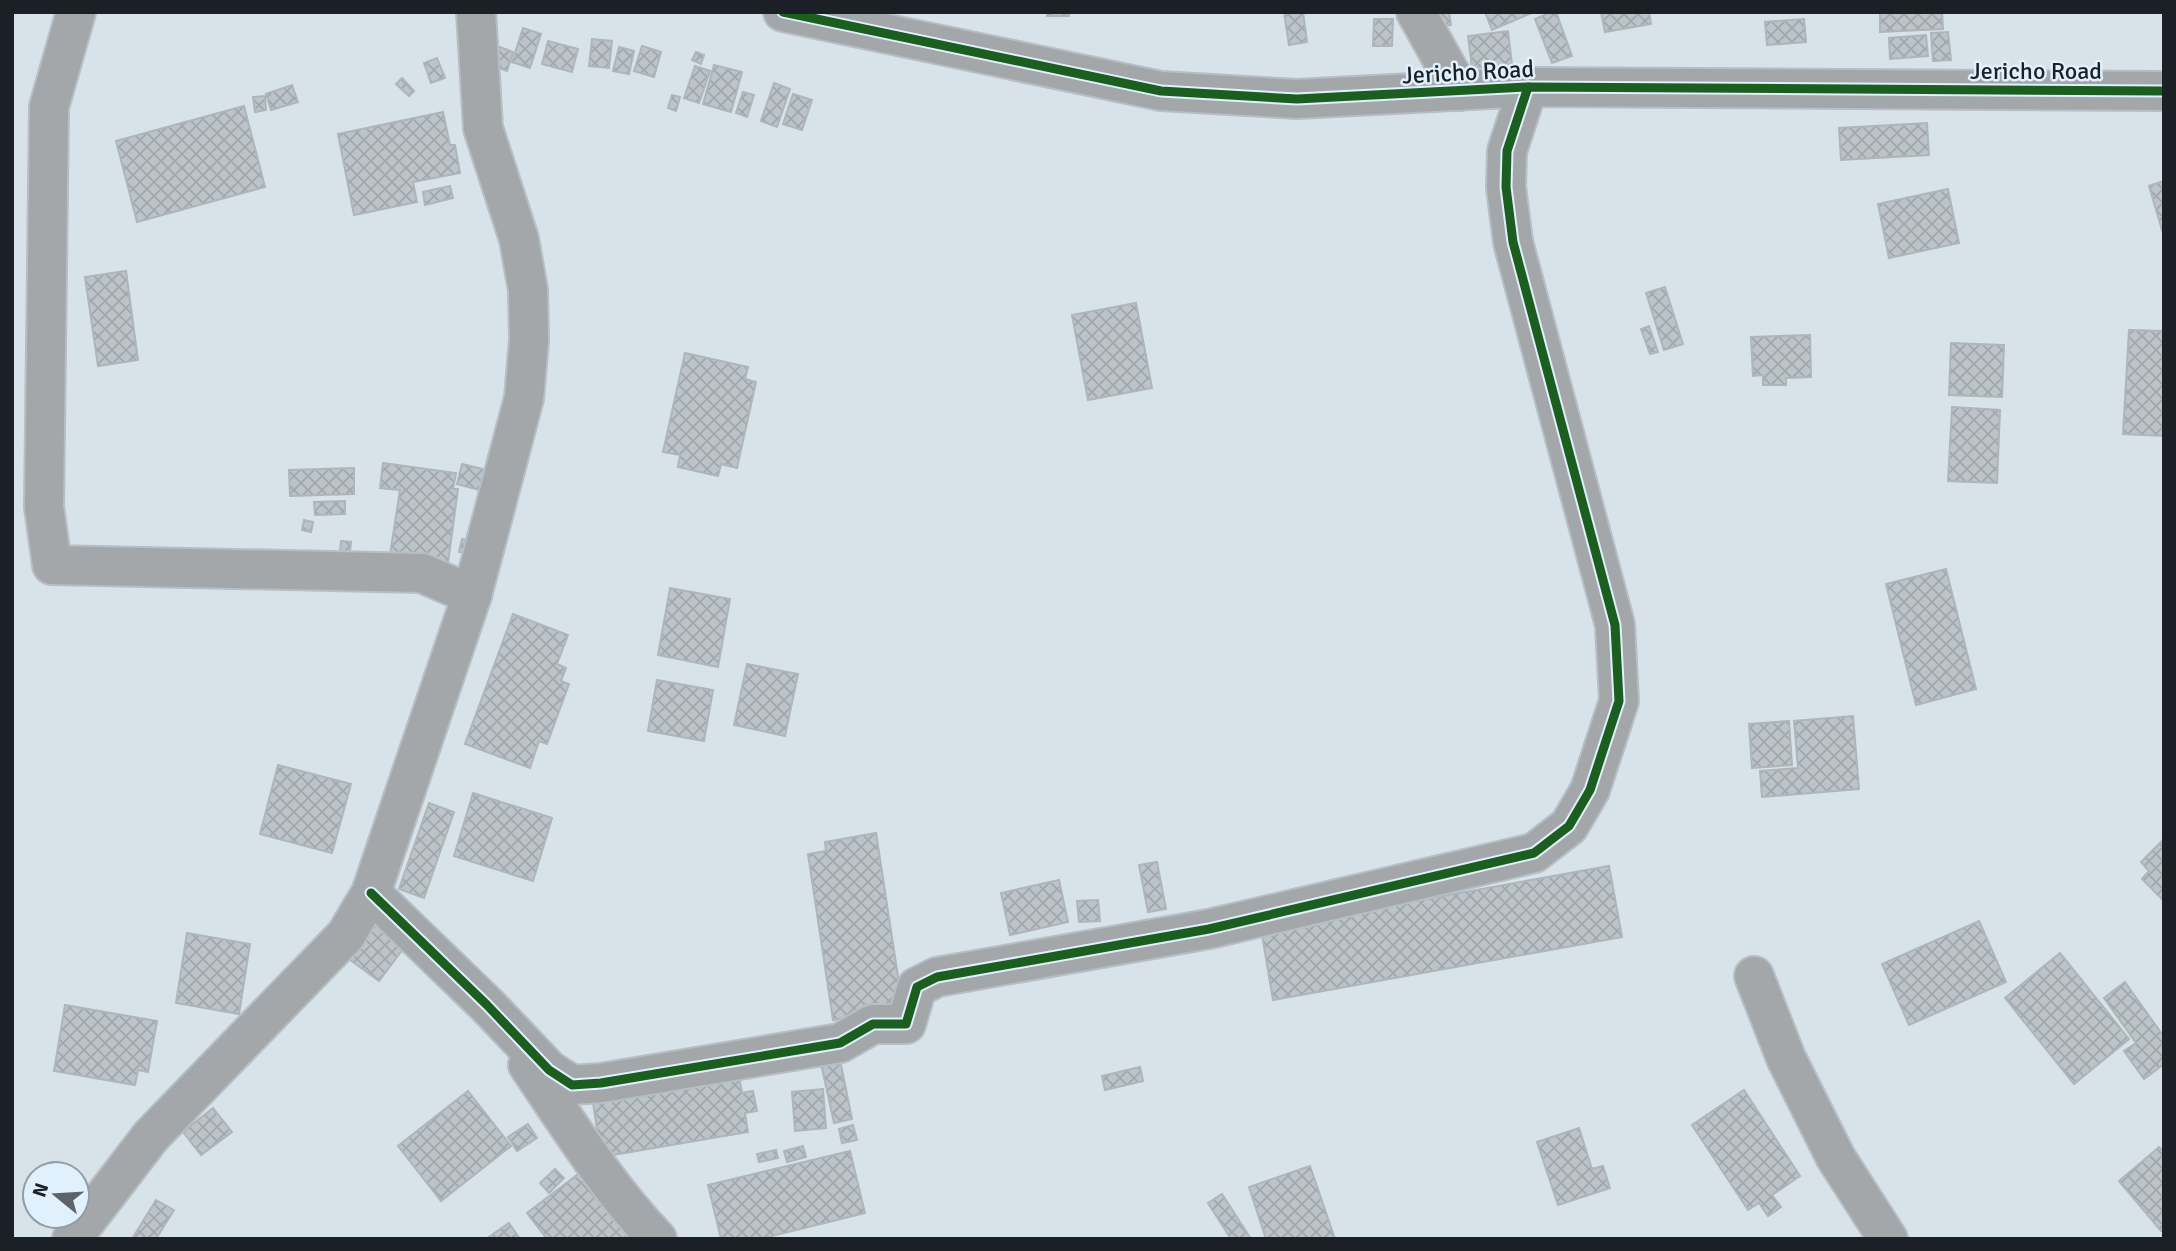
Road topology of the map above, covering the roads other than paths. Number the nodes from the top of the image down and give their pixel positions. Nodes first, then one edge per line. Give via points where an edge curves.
1 (76, 12) edge
2 (476, 12) edge
3 (783, 12) edge
4 (1416, 12) edge
5 (1528, 87) junction
6 (1460, 91) junction
7 (2164, 91) edge
8 (472, 595) junction
9 (371, 892) junction
10 (1754, 976) dead end
11 (487, 1005) junction
12 (72, 1239) edge
13 (657, 1239) edge
14 (1888, 1239) edge

1 - 8 street via 48,107 44,507 52,565 422,573
2 - 8 street via 483,128 519,239 528,290 529,340 524,398
3 - 6 street, Jericho Road via 1161,91 1297,99
4 - 6 street
5 - 6 street, Jericho Road
5 - 7 street, Jericho Road
5 - 11 street via 1507,151 1513,242 1615,625 1619,701 1590,790 1569,826 1534,853 1209,929 937,977 917,987 906,1024 873,1024 840,1044 572,1084 549,1070
8 - 9 street
9 - 11 street
9 - 12 street via 346,935 151,1136
10 - 14 street via 1786,1058 1836,1158
11 - 13 street via 597,1165

